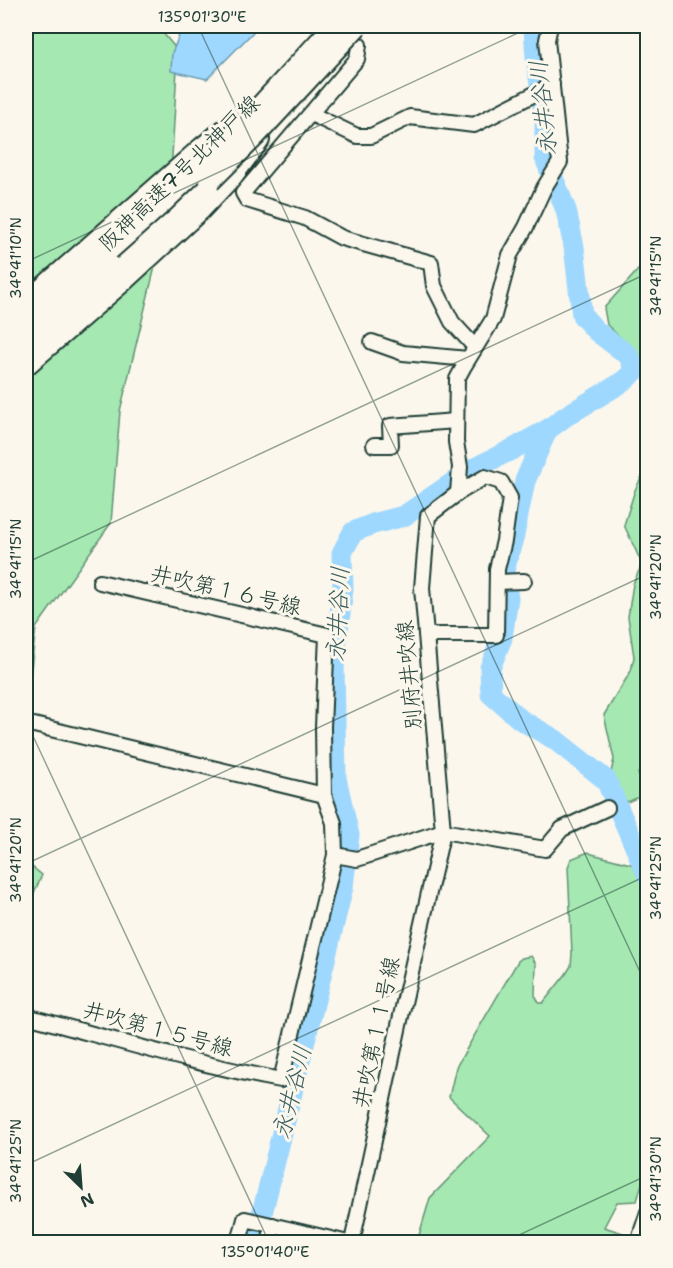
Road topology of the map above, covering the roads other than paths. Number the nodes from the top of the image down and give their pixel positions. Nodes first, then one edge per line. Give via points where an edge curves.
1 (550, 26) edge
2 (345, 27) edge
3 (545, 88) junction
4 (311, 114) junction
5 (26, 303) edge
6 (26, 322) edge
7 (372, 342) dead end
8 (26, 346) edge
9 (472, 353) junction
10 (26, 365) edge
11 (456, 421) junction
12 (374, 446) dead end
13 (458, 494) junction
14 (100, 582) dead end
15 (426, 635) junction
16 (34, 725) dead end
17 (324, 795) junction
18 (607, 808) dead end
19 (443, 831) junction
20 (338, 855) junction
21 (26, 1016) edge
22 (281, 1080) joint
23 (648, 1212) edge
24 (270, 1225) junction
25 (239, 1242) edge
26 (269, 1242) edge
27 (344, 1242) edge
28 (352, 1242) edge
29 (638, 1242) edge

1 - 3 street
2 - 4 street via 359,45 357,59
2 - 5 highway
2 - 6 highway, 阪神高速7号北神戸線, bridge via 163,202
2 - 8 highway, 阪神高速7号北神戸線, bridge via 255,136 121,264
2 - 10 highway via 232,176 200,210
3 - 4 street via 474,125 410,117 371,136 357,136
3 - 9 street via 560,162 510,255 493,319
4 - 9 street via 243,193 247,200 305,218 342,238 431,263 434,286
7 - 9 street via 403,353
9 - 11 street via 457,379
11 - 12 street via 390,426 391,444
11 - 13 street
13 - 15 street, 別府井吹線 via 428,516 422,588
13 - 15 street via 485,477 501,482 510,498 497,569 508,582 496,635
14 - 17 street, 井吹第１６号線 via 327,635
15 - 19 street, 別府井吹線
16 - 17 street
17 - 20 street, 井吹第１６号線 via 334,824
18 - 19 street via 562,829 545,849
19 - 20 street via 357,859
19 - 28 street, 井吹第１１号線
20 - 22 street, 井吹第１６号線
21 - 22 street, 井吹第１５号線
23 - 29 street
24 - 25 street via 245,1219
24 - 26 street
24 - 27 street

